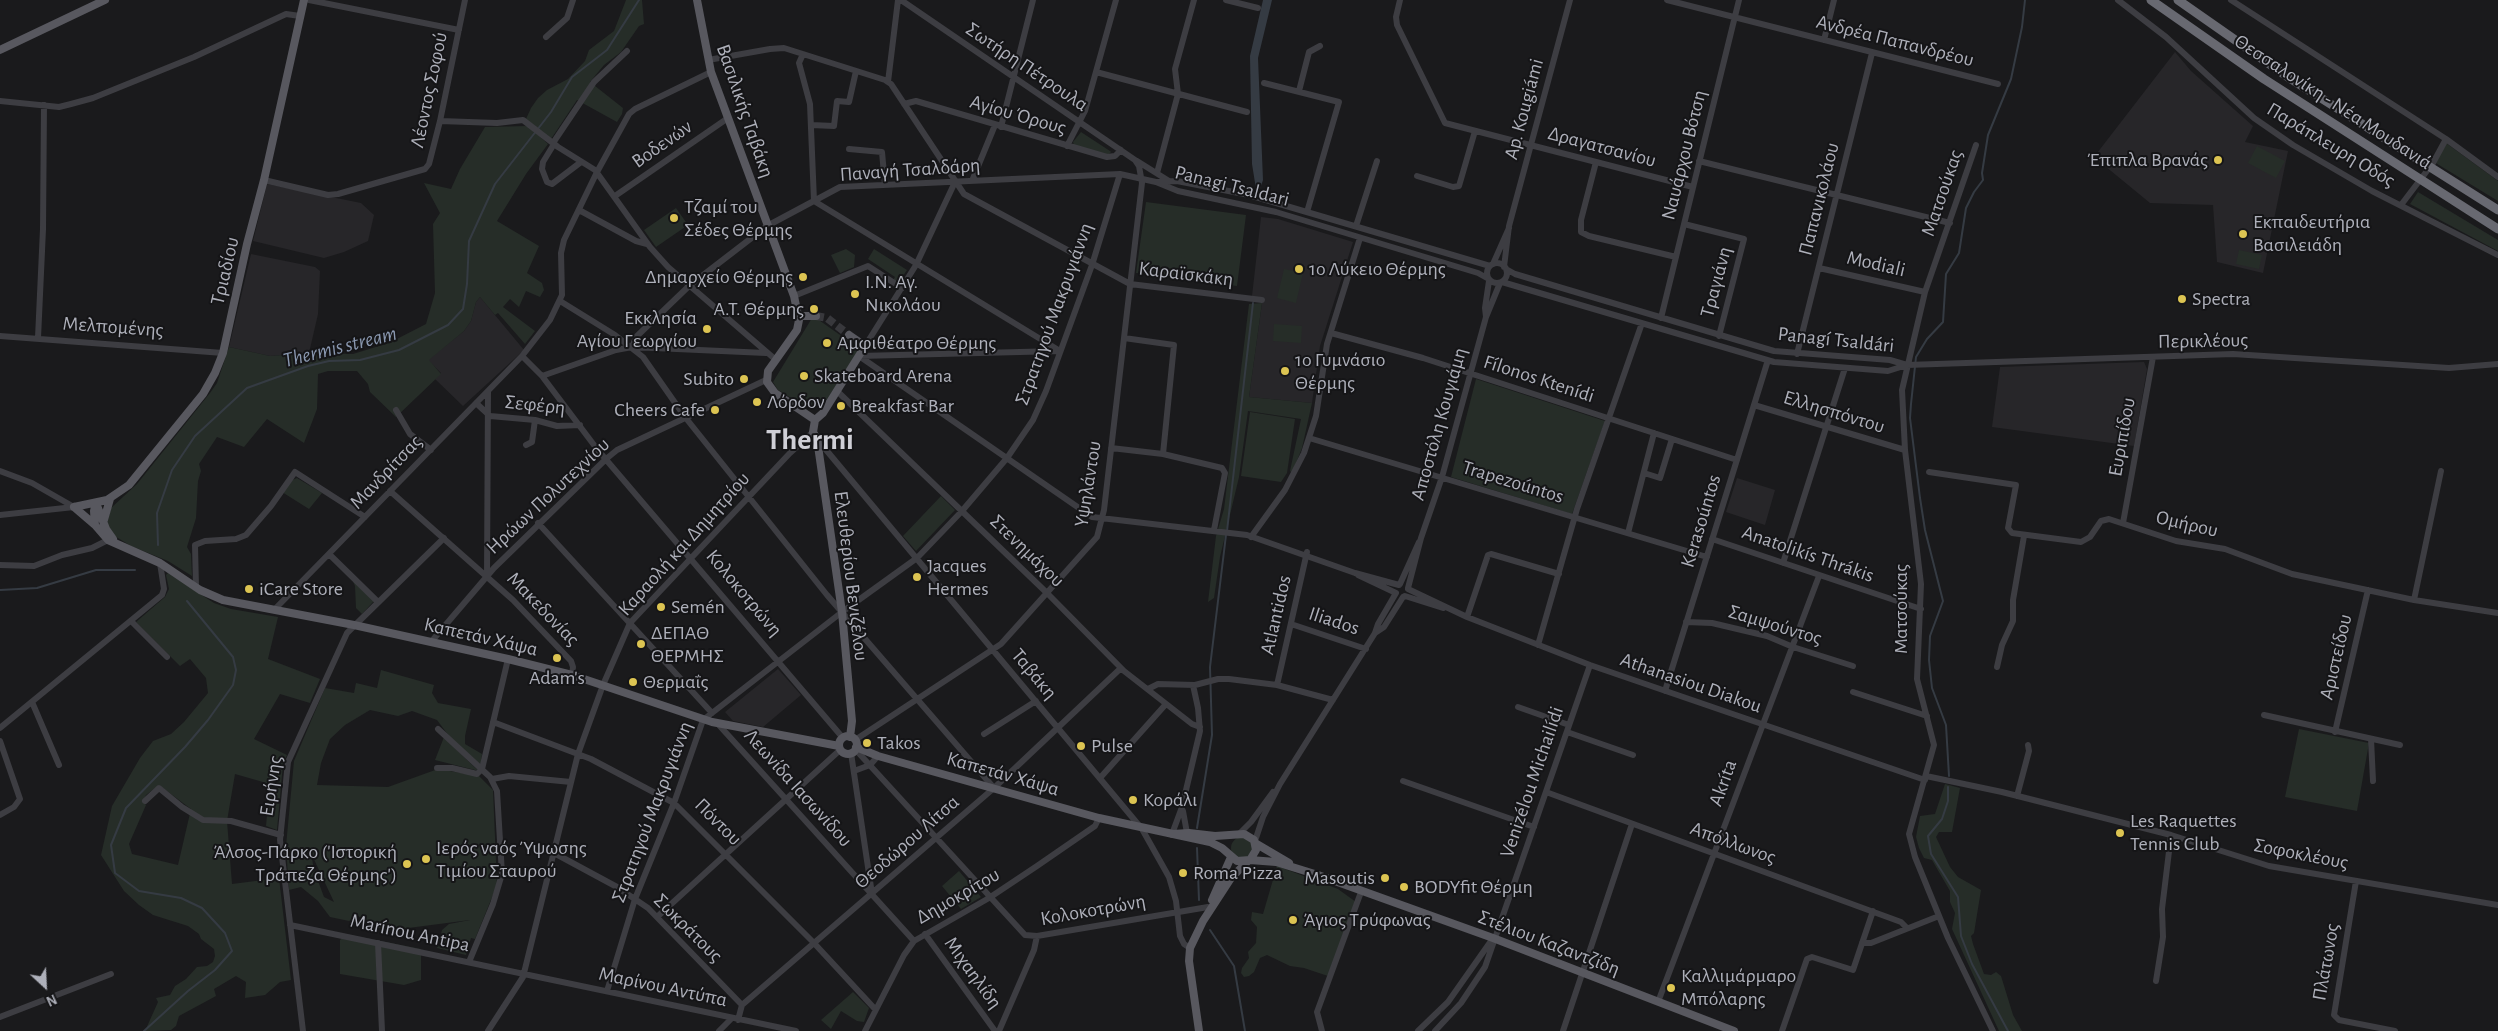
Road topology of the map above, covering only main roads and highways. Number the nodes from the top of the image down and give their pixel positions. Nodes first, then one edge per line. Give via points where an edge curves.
1 (105, 0) edge
2 (304, 0) edge
3 (697, 0) edge
4 (2151, 0) edge
5 (2178, 0) edge
6 (0, 50) edge
7 (2498, 210) edge
8 (2498, 229) edge
9 (799, 316) junction
10 (816, 316) tunnel mouth
11 (849, 335) tunnel mouth
12 (815, 420) junction
13 (110, 499) junction
14 (96, 503) junction
15 (99, 524) junction
16 (122, 547) junction
17 (852, 744) junction
18 (840, 748) junction
19 (1238, 834) junction
20 (1196, 836) junction
21 (1255, 842) junction
22 (1230, 856) junction
23 (1249, 860) junction
24 (1296, 867) junction
25 (1203, 921) junction
26 (1715, 1028) edge
27 (1199, 1031) edge
28 (1734, 1031) edge

1 - 6 main road
2 - 13 main road, Τριαδίου via 223,353 203,394 137,477
3 - 9 main road, Βασιλικής Ταβάκη via 711,72
4 - 8 highway, Θεσσαλονίκη - Νέα Μουδανιά via 2264,79
5 - 7 highway, Θεσσαλονίκη - Νέα Μουδανιά via 2283,74
9 - 10 main road
9 - 12 main road via 798,328 767,373 766,380 774,392
11 - 12 main road via 865,346 823,413
12 - 17 main road, Ελευθερίου Βενιζέλου via 842,612
13 - 14 main road, Τριαδίου
13 - 15 main road
14 - 15 main road, Καπετάν Χάψα
14 - 15 main road, Τριαδίου via 74,507
15 - 16 main road, Καπετάν Χάψα
15 - 16 main road, Καπετάν Χάψα via 108,540
16 - 18 main road, Καπετάν Χάψα via 160,563 196,587 228,602 354,625 508,659 572,675 703,720
17 - 18 main road
17 - 18 main road, Καπετάν Χάψα via 845,754
17 - 20 main road, Καπετάν Χάψα via 878,756 1099,818 1142,829
19 - 20 main road
19 - 21 main road via 1248,835
19 - 22 main road via 1229,843
20 - 22 main road via 1218,846
21 - 23 main road via 1256,852
21 - 24 main road, Στέλιου Καζαντζίδη
22 - 23 main road via 1237,861
22 - 25 main road
23 - 24 main road, Στέλιου Καζαντζίδη
23 - 25 main road via 1231,878
24 - 26 main road, Στέλιου Καζαντζίδη via 1493,938 1658,1002
25 - 27 main road via 1190,948 1189,961
26 - 28 main road, Στέλιου Καζαντζίδη

